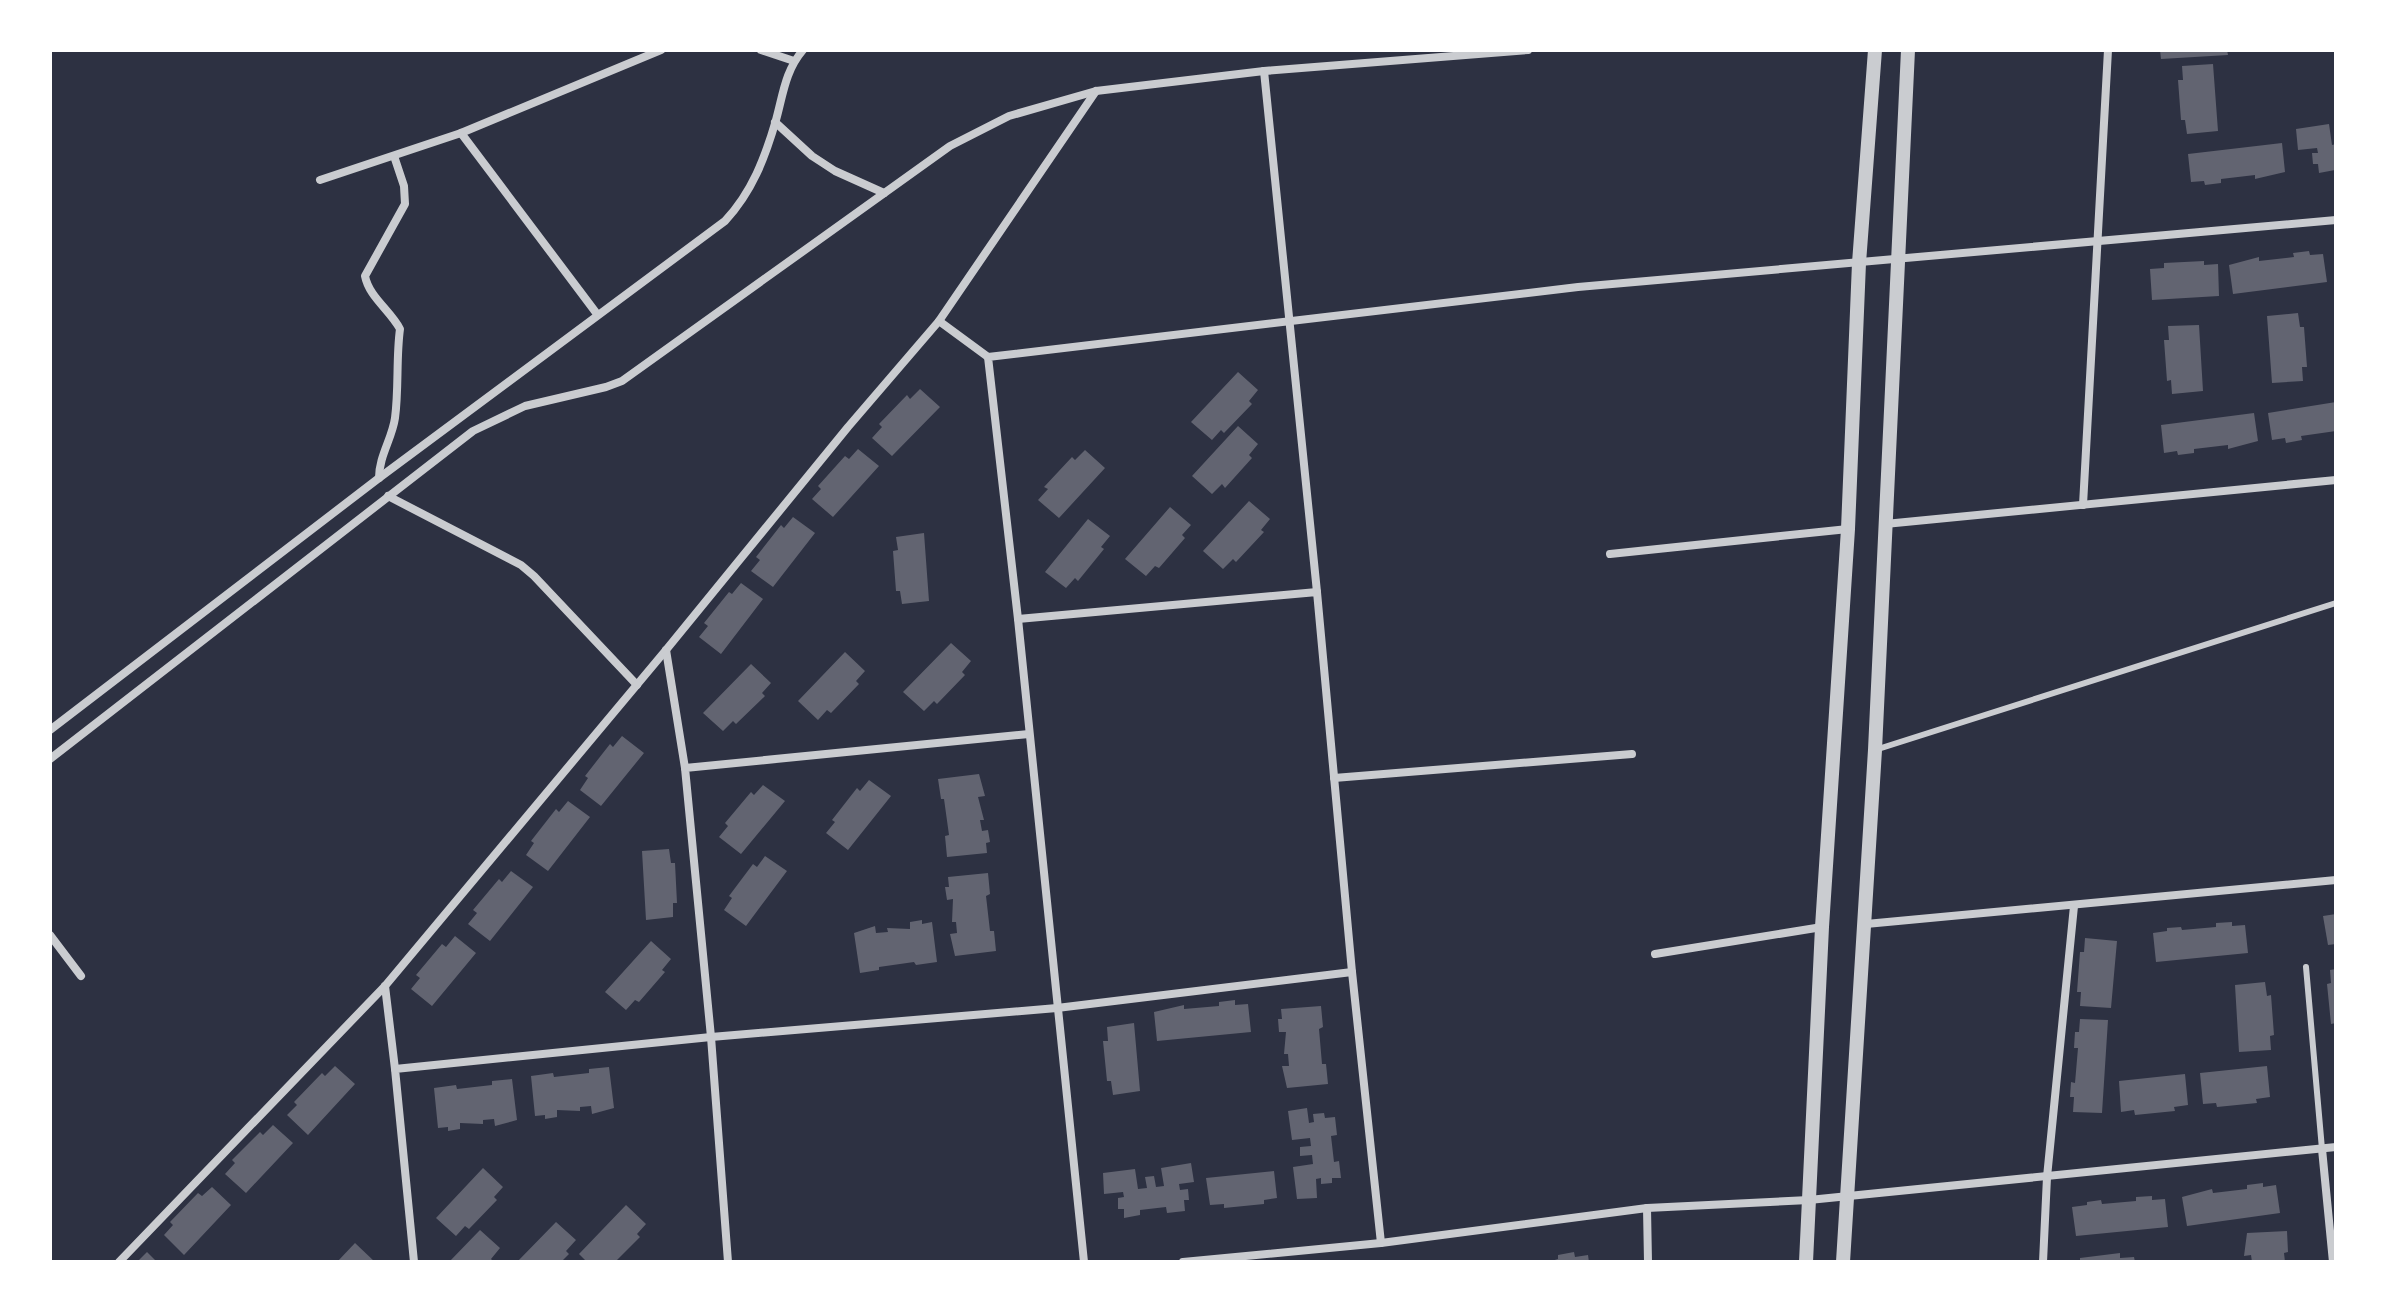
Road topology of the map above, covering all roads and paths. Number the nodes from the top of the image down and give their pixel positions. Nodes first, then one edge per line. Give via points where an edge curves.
1 (661, 50) edge
2 (761, 50) edge
3 (803, 50) edge
4 (1528, 50) edge
5 (1875, 50) edge
6 (1908, 50) edge
7 (2108, 50) edge
8 (794, 61) junction
9 (1264, 71) junction
10 (1096, 91) junction
11 (775, 122) junction
12 (461, 133) junction
13 (394, 156) junction
14 (320, 180) dead end
15 (884, 193) junction
16 (2336, 220) edge
17 (2096, 243) junction
18 (1896, 260) junction
19 (1859, 263) junction
20 (597, 314) junction
21 (939, 321) junction
22 (1290, 321) junction
23 (988, 357) junction
24 (379, 478) junction
25 (2336, 480) edge
26 (388, 496) junction
27 (2083, 505) junction
28 (1884, 524) junction
29 (1848, 529) junction
30 (1610, 554) dead end
31 (1317, 592) junction
32 (2336, 603) edge
33 (1018, 619) junction
34 (666, 650) junction
35 (637, 685) junction
36 (50, 730) edge
37 (1029, 734) junction
38 (1875, 750) junction
39 (1632, 754) dead end
40 (50, 759) edge
41 (685, 768) junction
42 (1334, 778) junction
43 (2336, 880) edge
44 (2074, 906) junction
45 (1866, 924) junction
46 (1822, 927) junction
47 (50, 935) edge
48 (1655, 954) dead end
49 (2306, 967) dead end
50 (1352, 972) junction
51 (81, 976) dead end
52 (385, 986) junction
53 (1057, 1008) junction
54 (711, 1037) junction
55 (395, 1069) junction
56 (2336, 1147) edge
57 (2322, 1149) junction
58 (2047, 1177) junction
59 (1847, 1195) junction
60 (1809, 1200) junction
61 (1647, 1208) junction
62 (1381, 1243) junction
63 (119, 1262) edge
64 (414, 1262) edge
65 (728, 1262) edge
66 (1084, 1262) edge
67 (1183, 1262) edge
68 (1648, 1262) edge
69 (1806, 1262) edge
70 (1843, 1262) edge
71 (2043, 1262) edge
72 (2333, 1262) edge

1 - 12 street
2 - 8 street
3 - 8 street
4 - 9 street
5 - 19 street
6 - 18 street
7 - 17 street
8 - 11 street
9 - 10 street
9 - 22 street
10 - 15 street via 1009,116 950,146
10 - 21 street
11 - 15 street via 835,171
11 - 20 street via 740,205
12 - 13 street
12 - 20 street
13 - 14 street
13 - 24 street via 405,204 365,276 367,287 400,329 396,413
15 - 26 street via 622,381 498,418
16 - 17 street
17 - 18 street
17 - 27 street
18 - 19 street
18 - 28 street
19 - 22 street via 1578,287
19 - 29 street
20 - 24 street
21 - 23 street
21 - 34 street
22 - 23 street
22 - 31 street
23 - 33 street
24 - 36 street
25 - 27 street
26 - 35 street via 521,565
26 - 40 street
27 - 28 street
28 - 38 street
29 - 30 street
29 - 46 street
31 - 33 street
31 - 42 street
32 - 38 lane
33 - 37 street
34 - 35 street
34 - 41 street
35 - 52 street
37 - 41 street
37 - 53 street
38 - 45 street
39 - 42 street
41 - 54 street
42 - 50 street
43 - 44 street
44 - 45 street
44 - 58 street
45 - 59 street
46 - 48 street
46 - 60 street
47 - 51 street
49 - 57 lane
50 - 53 street
50 - 62 street
52 - 55 street
52 - 63 street
53 - 54 street
53 - 66 street
54 - 55 street
54 - 65 street
55 - 64 street
56 - 57 street
57 - 58 street
57 - 72 street
58 - 59 street
58 - 71 street
59 - 60 street
59 - 70 street
60 - 61 street
60 - 69 street
61 - 62 street
61 - 68 street
62 - 67 street

